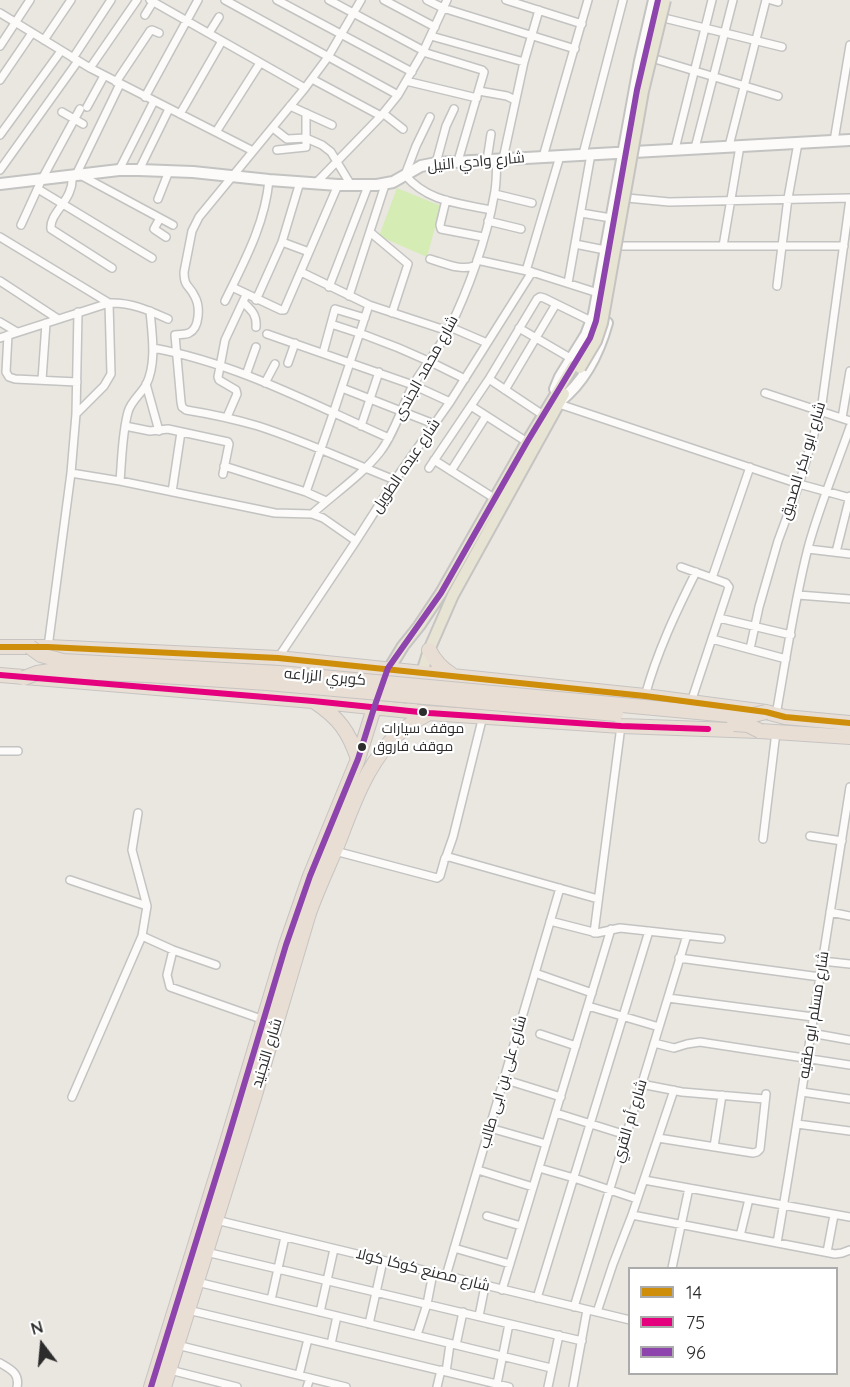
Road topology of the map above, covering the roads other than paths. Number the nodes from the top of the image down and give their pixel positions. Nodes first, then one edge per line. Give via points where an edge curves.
1 (30, 0) edge
2 (71, 0) edge
3 (111, 0) edge
4 (137, 0) edge
5 (198, 0) edge
6 (225, 0) edge
7 (278, 0) edge
8 (328, 0) edge
9 (361, 0) edge
10 (384, 0) edge
11 (427, 0) edge
12 (447, 0) edge
13 (506, 0) edge
14 (588, 0) edge
15 (623, 0) edge
16 (656, 0) edge
17 (667, 0) edge
18 (712, 0) edge
19 (733, 0) edge
20 (766, 0) edge
21 (151, 1) edge
22 (443, 8) junction
23 (539, 10) junction
24 (0, 13) edge
25 (353, 13) junction
26 (145, 15) dead end
27 (219, 17) dead end
28 (664, 18) junction
29 (186, 21) junction
30 (15, 23) junction
31 (582, 24) junction
32 (435, 27) junction
33 (705, 28) junction
34 (32, 33) junction
35 (159, 33) dead end
36 (209, 33) junction
37 (724, 33) junction
38 (341, 34) junction
39 (532, 35) junction
40 (431, 36) junction
41 (44, 40) junction
42 (756, 40) junction
43 (222, 41) junction
44 (850, 45) edge
45 (0, 46) edge
46 (782, 46) dead end
47 (575, 49) junction
48 (62, 51) junction
49 (423, 52) junction
50 (328, 57) junction
51 (656, 59) junction
52 (75, 60) junction
53 (524, 62) junction
54 (261, 63) junction
55 (90, 68) junction
56 (695, 71) junction
57 (412, 72) junction
58 (104, 76) junction
59 (713, 76) junction
60 (312, 79) junction
61 (0, 80) edge
62 (406, 81) junction
63 (118, 83) junction
64 (744, 86) junction
65 (305, 88) junction
66 (478, 94) junction
67 (398, 95) junction
68 (778, 96) dead end
69 (145, 97) junction
70 (515, 99) junction
71 (154, 101) junction
72 (290, 106) junction
73 (169, 109) junction
74 (454, 109) dead end
75 (62, 112) dead end
76 (306, 113) junction
77 (180, 114) junction
78 (382, 115) junction
79 (430, 117) dead end
80 (74, 119) junction
81 (83, 124) dead end
82 (332, 125) dead end
83 (273, 128) junction
84 (403, 129) dead end
85 (216, 132) junction
86 (491, 134) dead end
87 (0, 135) edge
88 (306, 138) junction
89 (850, 140) edge
90 (834, 141) junction
91 (798, 143) junction
92 (735, 146) junction
93 (695, 148) junction
94 (675, 149) junction
95 (277, 150) dead end
96 (253, 151) junction
97 (635, 151) junction
98 (622, 152) junction
99 (587, 154) junction
100 (560, 156) junction
101 (543, 157) junction
102 (496, 159) junction
103 (458, 161) junction
104 (337, 162) junction
105 (436, 163) junction
106 (0, 170) edge
107 (119, 170) junction
108 (139, 170) junction
109 (169, 171) junction
110 (76, 175) junction
111 (405, 175) junction
112 (233, 176) junction
113 (269, 180) junction
114 (300, 182) junction
115 (316, 183) junction
116 (0, 184) edge
117 (40, 184) junction
118 (338, 185) junction
119 (351, 185) junction
120 (385, 185) junction
121 (368, 186) junction
122 (495, 194) junction
123 (627, 198) junction
124 (788, 198) junction
125 (850, 198) edge
126 (158, 199) dead end
127 (446, 200) junction
128 (731, 200) junction
129 (532, 203) dead end
130 (63, 204) junction
131 (491, 210) junction
132 (581, 213) junction
133 (160, 218) junction
134 (611, 218) junction
135 (488, 221) junction
136 (21, 225) dead end
137 (173, 225) dead end
138 (520, 229) dead end
139 (370, 232) junction
140 (0, 237) edge
141 (166, 237) dead end
142 (483, 237) junction
143 (282, 242) junction
144 (575, 244) junction
145 (618, 246) junction
146 (723, 246) junction
147 (782, 246) junction
148 (844, 246) junction
149 (605, 250) junction
150 (309, 252) junction
151 (152, 258) dead end
152 (430, 259) dead end
153 (476, 263) junction
154 (112, 268) dead end
155 (301, 272) junction
156 (529, 272) junction
157 (0, 281) edge
158 (568, 284) junction
159 (777, 286) dead end
160 (232, 287) junction
161 (329, 287) junction
162 (598, 293) junction
163 (349, 296) junction
164 (244, 298) junction
165 (256, 300) junction
166 (225, 301) dead end
167 (109, 303) junction
168 (556, 304) junction
169 (369, 305) junction
170 (150, 311) junction
171 (78, 312) junction
172 (392, 313) junction
173 (365, 318) junction
174 (58, 319) junction
175 (168, 319) dead end
176 (591, 321) junction
177 (0, 322) edge
178 (46, 323) junction
179 (331, 324) junction
180 (256, 327) dead end
181 (519, 328) junction
182 (449, 329) junction
183 (17, 332) junction
184 (360, 332) junction
185 (267, 334) dead end
186 (8, 335) junction
187 (0, 338) edge
188 (536, 338) junction
189 (487, 343) junction
190 (295, 344) junction
191 (256, 347) dead end
192 (153, 348) junction
193 (176, 352) junction
194 (323, 353) junction
195 (429, 360) junction
196 (350, 362) junction
197 (288, 363) dead end
198 (275, 364) dead end
199 (575, 364) junction
200 (220, 366) junction
201 (850, 371) edge
202 (379, 372) junction
203 (246, 375) junction
204 (465, 379) junction
205 (42, 380) junction
206 (489, 380) junction
207 (77, 382) junction
208 (266, 383) junction
209 (147, 384) junction
210 (413, 385) junction
211 (342, 388) junction
212 (505, 390) junction
213 (765, 393) dead end
214 (370, 399) junction
215 (558, 401) junction
216 (450, 402) junction
217 (471, 406) junction
218 (401, 411) junction
219 (821, 411) junction
220 (76, 414) junction
221 (333, 414) junction
222 (543, 414) junction
223 (486, 416) junction
224 (227, 417) junction
225 (846, 420) edge
226 (434, 424) junction
227 (124, 426) junction
228 (361, 426) junction
229 (850, 427) edge
230 (159, 431) junction
231 (181, 432) junction
232 (389, 438) junction
233 (527, 442) junction
234 (321, 450) junction
235 (434, 460) junction
236 (750, 467) junction
237 (365, 468) junction
238 (429, 468) dead end
239 (451, 471) junction
240 (71, 473) junction
241 (395, 480) junction
242 (120, 481) junction
243 (799, 484) junction
244 (172, 492) junction
245 (306, 492) junction
246 (827, 492) junction
247 (850, 497) edge
248 (494, 498) junction
249 (326, 501) junction
250 (312, 514) junction
251 (357, 541) junction
252 (808, 549) junction
253 (836, 552) junction
254 (850, 554) edge
255 (681, 567) dead end
256 (696, 572) junction
257 (712, 578) junction
258 (798, 595) junction
259 (850, 599) edge
260 (719, 618) junction
261 (755, 626) junction
262 (791, 635) junction
263 (712, 639) junction
264 (30, 646) junction
265 (0, 647) edge
266 (48, 647) junction
267 (750, 649) junction
268 (429, 650) junction
269 (278, 658) junction
270 (786, 659) junction
271 (388, 668) junction
272 (422, 672) junction
273 (0, 675) edge
274 (453, 675) junction
275 (24, 678) junction
276 (645, 696) junction
277 (314, 701) junction
278 (691, 702) junction
279 (374, 708) junction
280 (410, 711) junction
281 (429, 713) junction
282 (771, 713) junction
283 (483, 716) junction
284 (850, 723) edge
285 (621, 726) junction
286 (760, 731) junction
287 (776, 732) junction
288 (850, 737) edge
289 (363, 744) junction
290 (0, 751) edge
291 (18, 751) dead end
292 (383, 751) junction
293 (358, 759) junction
294 (850, 787) edge
295 (848, 811) edge
296 (138, 813) dead end
297 (810, 836) dead end
298 (763, 839) dead end
299 (842, 841) junction
300 (335, 850) junction
301 (446, 857) junction
302 (70, 880) dead end
303 (560, 888) junction
304 (598, 899) junction
305 (147, 906) junction
306 (830, 912) junction
307 (850, 916) edge
308 (550, 921) junction
309 (611, 929) junction
310 (649, 931) junction
311 (594, 933) junction
312 (687, 935) junction
313 (142, 936) junction
314 (721, 939) dead end
315 (174, 950) junction
316 (680, 958) junction
317 (822, 960) junction
318 (850, 964) edge
319 (216, 965) dead end
320 (536, 973) junction
321 (820, 977) junction
322 (592, 993) junction
323 (668, 998) junction
324 (274, 1006) junction
325 (588, 1006) junction
326 (623, 1016) junction
327 (813, 1017) junction
328 (264, 1020) junction
329 (659, 1027) junction
330 (811, 1033) junction
331 (540, 1034) dead end
332 (850, 1040) edge
333 (654, 1043) junction
334 (576, 1046) junction
335 (807, 1058) junction
336 (850, 1065) edge
337 (504, 1078) junction
338 (642, 1084) junction
339 (674, 1090) junction
340 (802, 1092) junction
341 (722, 1095) junction
342 (72, 1096) dead end
343 (561, 1097) junction
344 (850, 1099) edge
345 (556, 1113) junction
346 (590, 1124) junction
347 (797, 1124) junction
348 (490, 1128) junction
349 (850, 1131) edge
350 (626, 1134) junction
351 (658, 1138) junction
352 (546, 1144) junction
353 (714, 1147) junction
354 (539, 1168) junction
355 (478, 1170) junction
356 (574, 1178) junction
357 (644, 1180) junction
358 (533, 1187) junction
359 (689, 1188) junction
360 (609, 1190) junction
361 (637, 1199) junction
362 (749, 1199) junction
363 (783, 1205) junction
364 (632, 1215) junction
365 (834, 1215) junction
366 (488, 1216) dead end
367 (850, 1217) edge
368 (216, 1220) junction
369 (682, 1225) junction
370 (521, 1226) junction
371 (740, 1236) junction
372 (285, 1237) junction
373 (777, 1243) junction
374 (454, 1248) junction
375 (334, 1249) junction
376 (850, 1250) edge
377 (206, 1252) junction
378 (826, 1252) junction
379 (383, 1261) junction
380 (510, 1264) junction
381 (672, 1267) edge
382 (278, 1269) junction
383 (433, 1273) junction
384 (446, 1276) junction
385 (327, 1280) junction
386 (197, 1282) junction
387 (485, 1286) junction
388 (502, 1290) junction
389 (376, 1292) junction
390 (537, 1298) junction
391 (271, 1300) junction
392 (427, 1304) junction
393 (574, 1307) junction
394 (188, 1310) junction
395 (587, 1310) junction
396 (320, 1311) junction
397 (463, 1312) junction
398 (597, 1312) junction
399 (337, 1316) junction
400 (479, 1316) junction
401 (628, 1320) edge
402 (369, 1324) junction
403 (509, 1324) junction
404 (417, 1335) junction
405 (559, 1335) junction
406 (308, 1339) junction
407 (582, 1341) junction
408 (331, 1344) junction
409 (453, 1344) junction
410 (177, 1345) junction
411 (502, 1356) junction
412 (0, 1363) edge
413 (551, 1368) junction
414 (170, 1370) junction
415 (443, 1371) junction
416 (299, 1375) junction
417 (310, 1378) junction
418 (497, 1384) junction
419 (17, 1387) edge
420 (151, 1387) edge
421 (164, 1387) edge
422 (237, 1387) edge
423 (308, 1387) edge
424 (346, 1387) edge
425 (437, 1387) edge
426 (509, 1387) edge
427 (548, 1387) edge
428 (573, 1387) edge

1 - 30 street
2 - 41 street
3 - 52 street
4 - 55 street
5 - 29 street
6 - 50 street
7 - 38 street
8 - 25 street
9 - 25 street
10 - 32 street
11 - 22 street
12 - 22 street
13 - 23 street
14 - 31 street
15 - 99 street
16 - 98 street
16 - 199 main road via 596,321
17 - 28 street
17 - 199 main road, bridge via 643,91 602,323 596,341
18 - 33 street
19 - 37 street
20 - 42 street
21 - 26 street
21 - 29 street
22 - 32 street
22 - 39 street
23 - 31 street
23 - 39 street
24 - 30 street
25 - 38 street
25 - 49 street
27 - 36 street
28 - 33 street
28 - 51 street
29 - 36 street
29 - 69 street
30 - 34 street
30 - 45 street
31 - 47 street
32 - 40 street
33 - 37 street
33 - 56 street
34 - 41 street
34 - 61 street
35 - 63 street via 150,31
36 - 43 street
37 - 42 street
37 - 59 street
38 - 50 street
38 - 57 street
39 - 47 street
39 - 53 street
40 - 49 street
40 - 53 street
41 - 48 street
42 - 46 street
42 - 64 street
43 - 54 street
43 - 77 street
44 - 90 street
47 - 101 street
48 - 52 street
48 - 87 street
49 - 57 street
49 - 66 street via 483,71
50 - 60 street
50 - 67 street
51 - 56 street
51 - 97 street
52 - 55 street
52 - 106 street
53 - 70 street
54 - 65 street
54 - 85 street
55 - 58 street
56 - 59 street
56 - 94 street
57 - 62 street
58 - 63 street
58 - 80 street
59 - 64 street
59 - 93 street
60 - 65 street
60 - 78 street
62 - 66 street
62 - 67 street
63 - 69 street
63 - 110 street
64 - 68 street
64 - 92 street
65 - 72 street
66 - 70 street
66 - 103 street
67 - 78 street
69 - 71 street
70 - 102 street
71 - 73 street
71 - 107 street
72 - 76 street
72 - 83 street
73 - 77 street
73 - 108 street
74 - 105 street
75 - 80 street
76 - 82 street
76 - 88 street
77 - 85 street
78 - 84 street
78 - 104 street
79 - 111 street
80 - 81 street
80 - 117 street
83 - 88 street via 287,139
83 - 96 street
85 - 96 street
86 - 102 street
88 - 95 street via 306,147
88 - 104 street via 322,145
89 - 90 street, شارع وادي النيل
90 - 91 street, شارع وادي النيل
91 - 92 street, شارع وادي النيل
91 - 124 street
92 - 93 street, شارع وادي النيل
92 - 128 street
93 - 94 street, شارع وادي النيل
94 - 97 street, شارع وادي النيل
96 - 112 street
97 - 98 street, شارع وادي النيل
97 - 123 street
98 - 99 street, شارع وادي النيل
98 - 134 street
99 - 100 street, شارع وادي النيل
99 - 132 street
100 - 101 street, شارع وادي النيل
100 - 156 street, شارع عبده الطويل
101 - 102 street, شارع وادي النيل
102 - 103 street, شارع وادي النيل
102 - 122 street, شارع محمد الجندى
103 - 105 street, شارع وادي النيل
104 - 115 street
104 - 119 street
105 - 111 street, شارع وادي النيل
107 - 108 street, شارع وادي النيل
107 - 110 street, شارع وادي النيل
108 - 109 street, شارع وادي النيل
109 - 112 street, شارع وادي النيل
109 - 126 street
110 - 117 street, شارع وادي النيل
110 - 130 street
110 - 133 street
111 - 120 street, شارع وادي النيل
111 - 127 street via 422,191
112 - 113 street, شارع وادي النيل
112 - 193 street via 192,231 184,278 196,298 197,319 194,330 176,335
113 - 114 street, شارع وادي النيل
113 - 160 street via 262,218
114 - 115 street, شارع وادي النيل
114 - 143 street
115 - 118 street, شارع وادي النيل
116 - 117 street, شارع وادي النيل
117 - 130 street
117 - 136 street
118 - 119 street, شارع وادي النيل
118 - 150 street
119 - 121 street, شارع وادي النيل
120 - 121 street, شارع وادي النيل
120 - 139 street
121 - 161 street
122 - 129 street
122 - 131 street, شارع محمد الجندى
123 - 128 street via 669,202
123 - 145 street
124 - 125 street
124 - 128 street
124 - 147 street
125 - 148 street, شارع ابو بكر الصديق
127 - 131 street
127 - 142 street via 441,229
128 - 146 street
130 - 151 street
130 - 154 street via 51,229
131 - 135 street, شارع محمد الجندى
132 - 134 street
132 - 144 street
133 - 137 street
133 - 141 street via 154,230
134 - 149 street
135 - 138 street
135 - 142 street, شارع محمد الجندى
139 - 163 street
139 - 172 street via 408,264
140 - 167 street
142 - 153 street, شارع محمد الجندى
143 - 150 street
143 - 165 street
144 - 149 street
144 - 158 street
145 - 146 street
145 - 215 street via 602,340 578,383
146 - 147 street
147 - 148 street
147 - 159 street
148 - 219 street, شارع ابو بكر الصديق
149 - 162 street
150 - 155 street
152 - 153 street via 464,269
153 - 156 street
153 - 182 street, شارع محمد الجندى
155 - 161 street
155 - 165 street via 284,310
156 - 158 street
156 - 189 street, شارع عبده الطويل
157 - 174 street
158 - 162 street
160 - 164 street
160 - 166 street
161 - 163 street
162 - 176 street
163 - 169 street
164 - 165 street
164 - 180 street via 256,316
164 - 200 street via 225,340
167 - 170 street
167 - 171 street
167 - 220 street via 111,374
168 - 176 street
168 - 181 street via 537,298
168 - 188 street
169 - 172 street
169 - 173 street
170 - 175 street
170 - 192 street
171 - 174 street
171 - 207 street
172 - 182 street
173 - 179 street via 335,309
173 - 184 street
174 - 178 street
176 - 199 street
177 - 183 street
178 - 183 street
178 - 205 street
179 - 184 street
179 - 194 street
181 - 188 street
181 - 206 street
182 - 189 street
182 - 195 street, شارع محمد الجندى
183 - 186 street
184 - 195 street
184 - 196 street
185 - 190 street
186 - 187 street
186 - 205 street via 7,374 12,378
188 - 199 street
188 - 212 street
189 - 204 street, شارع عبده الطويل
190 - 194 street
190 - 197 street
191 - 203 street
192 - 193 street
192 - 209 street
193 - 200 street
193 - 224 street via 182,407
194 - 196 street
195 - 204 street
195 - 210 street, شارع محمد الجندى
196 - 202 street
196 - 211 street
198 - 208 street
199 - 215 main road
200 - 203 street
200 - 224 street via 218,379 234,387 237,394
201 - 225 street
202 - 210 street
202 - 214 street
203 - 208 street
204 - 216 street, شارع عبده الطويل
205 - 207 street
206 - 212 street
206 - 217 street
207 - 220 street
208 - 221 street
209 - 227 street via 131,404
209 - 230 street
210 - 216 street
210 - 218 street, شارع محمد الجندى
211 - 214 street
211 - 221 street
212 - 222 street
213 - 219 street
214 - 218 street
214 - 228 street
215 - 222 main road
215 - 236 street
215 - 268 main road via 453,595
216 - 226 street, شارع عبده الطويل
217 - 223 street
217 - 235 street
218 - 226 street
218 - 232 street, شارع محمد الجندى
219 - 225 street
219 - 243 street, شارع ابو بكر الصديق
220 - 240 street
221 - 228 street
221 - 234 street
222 - 233 main road
223 - 233 street
223 - 239 street
224 - 234 street
226 - 241 street, شارع عبده الطويل
227 - 230 street
227 - 242 street
228 - 232 street
229 - 246 street
230 - 231 street
231 - 244 street
231 - 245 street via 228,442 223,470
232 - 237 street, شارع محمد الجندى
233 - 248 main road
234 - 237 street
234 - 245 street
235 - 238 street
235 - 239 street
236 - 243 street
236 - 257 street
237 - 241 street
237 - 249 street, شارع محمد الجندى
239 - 248 street
240 - 242 street
240 - 266 street
241 - 251 street, شارع عبده الطويل
242 - 244 street
243 - 246 street
243 - 261 street, شارع ابو بكر الصديق via 778,541
244 - 250 street via 275,513
245 - 249 street
246 - 247 street
246 - 252 street
247 - 253 street
248 - 271 main road via 441,593
249 - 250 street, شارع محمد الجندى
250 - 251 street
251 - 269 street, شارع عبده الطويل
252 - 253 street
252 - 258 street
253 - 254 street
255 - 256 street
256 - 257 street
256 - 276 street via 652,669
257 - 260 street via 729,587
258 - 259 street
258 - 262 street
260 - 261 street
260 - 263 street
261 - 262 street
261 - 267 street, شارع ابو بكر الصديق
262 - 270 street
263 - 267 street
263 - 278 street
264 - 265 highway
264 - 266 highway
264 - 282 highway, كوبري الزراعه, bridge via 41,655 63,661 279,673 740,716
266 - 269 highway
267 - 270 street
268 - 272 main road
268 - 274 highway via 443,669
269 - 271 highway
270 - 282 street
271 - 272 highway
271 - 279 main road
272 - 274 highway
272 - 280 main road
273 - 275 highway
274 - 276 highway
275 - 277 highway
275 - 286 highway, كوبري الزراعه, bridge via 62,671 267,682 748,725
276 - 278 highway
277 - 279 highway
277 - 293 highway via 346,731
278 - 282 highway
279 - 280 highway
279 - 289 highway, شارع التجنيد
280 - 281 highway
281 - 283 highway
281 - 292 highway, شارع التجنيد via 408,726
282 - 284 highway
283 - 285 highway
283 - 301 street
285 - 286 highway
285 - 304 street
286 - 287 highway
287 - 288 highway
287 - 298 street
289 - 292 highway via 370,743
289 - 293 highway, شارع التجنيد
290 - 291 street
292 - 300 highway, شارع التجنيد via 362,787
293 - 324 highway, شارع التجنيد via 303,895
294 - 295 street, شارع مسلم ابو طقيه
295 - 299 street, شارع مسلم ابو طقيه
296 - 305 street via 132,850
297 - 299 street
299 - 306 street, شارع مسلم ابو طقيه
300 - 301 street via 437,878
300 - 324 highway, شارع التجنيد
301 - 303 street
302 - 305 street
303 - 304 street
303 - 308 street, شارع على بن ابى طالب
304 - 311 street
305 - 313 street
306 - 307 street
306 - 317 street, شارع مسلم ابو طقيه
308 - 311 street
308 - 320 street, شارع على بن ابى طالب
309 - 310 street
309 - 311 street
309 - 322 street
310 - 312 street
310 - 326 street
312 - 314 street
312 - 316 street, شارع أم القري
313 - 315 street
313 - 342 street
315 - 319 street
315 - 328 street via 166,975 170,987
316 - 321 street
316 - 323 street, شارع أم القري
317 - 318 street
317 - 321 street, شارع مسلم ابو طقيه
320 - 322 street
320 - 337 street, شارع على بن ابى طالب
321 - 327 street, شارع مسلم ابو طقيه
322 - 325 street
323 - 327 street
323 - 329 street, شارع أم القري
324 - 328 highway, شارع التجنيد
324 - 368 highway, شارع التجنيد
325 - 326 street
325 - 334 street
326 - 329 street
326 - 346 street
327 - 330 street, شارع مسلم ابو طقيه
328 - 420 highway, شارع التجنيد
329 - 333 street, شارع أم القري
330 - 332 street
330 - 335 street, شارع مسلم ابو طقيه
331 - 334 street
333 - 335 street via 674,1048 699,1042
333 - 338 street, شارع أم القري
334 - 343 street
335 - 336 street
335 - 340 street, شارع مسلم ابو طقيه
337 - 343 street
337 - 348 street, شارع على بن ابى طالب
338 - 339 street
338 - 350 street, شارع أم القري
339 - 341 street
339 - 351 street
340 - 344 street
340 - 347 street, شارع مسلم ابو طقيه
341 - 353 street
341 - 353 street via 766,1097 760,1149 753,1153
343 - 345 street
345 - 346 street
345 - 352 street
346 - 350 street
346 - 356 street
347 - 349 street
347 - 363 street, شارع مسلم ابو طقيه
348 - 352 street
348 - 355 street, شارع على بن ابى طالب
350 - 360 street, شارع أم القري
351 - 353 street
351 - 357 street
352 - 354 street
354 - 356 street
354 - 358 street
355 - 358 street
355 - 374 street, شارع على بن ابى طالب
356 - 360 street
356 - 390 street
357 - 359 street
357 - 361 street
358 - 370 street
359 - 362 street
359 - 369 street
360 - 361 street
360 - 393 street, شارع أم القري
361 - 364 street
362 - 363 street
362 - 371 street
363 - 365 street
363 - 373 street, شارع مسلم ابو طقيه
364 - 369 street
364 - 398 street
365 - 367 street
365 - 378 street
366 - 370 street
368 - 372 street, شارع مصنع كوكا كولا
368 - 377 highway, شارع التجنيد
369 - 371 street
369 - 381 street
370 - 380 street
371 - 373 street
372 - 375 street, شارع مصنع كوكا كولا
372 - 382 street
373 - 378 street
374 - 380 street
374 - 384 street, شارع على بن ابى طالب
375 - 379 street, شارع مصنع كوكا كولا
375 - 385 street
376 - 378 street
377 - 382 street
377 - 386 highway, شارع التجنيد
379 - 383 street, شارع مصنع كوكا كولا
379 - 389 street
380 - 388 street
382 - 385 street
382 - 391 street
383 - 384 street, شارع مصنع كوكا كولا
383 - 392 street
384 - 387 street, شارع مصنع كوكا كولا
385 - 389 street
385 - 396 street
386 - 391 street
386 - 394 highway, شارع التجنيد
387 - 388 street, شارع مصنع كوكا كولا
387 - 400 street
388 - 390 street, شارع مصنع كوكا كولا
389 - 392 street
389 - 402 street
390 - 393 street, شارع مصنع كوكا كولا
391 - 396 street
392 - 397 street
392 - 404 street
393 - 395 street, شارع مصنع كوكا كولا
394 - 406 street
394 - 410 highway, شارع التجنيد
395 - 398 street, شارع مصنع كوكا كولا
395 - 407 street
396 - 399 street
397 - 400 street
397 - 409 street
398 - 401 street, شارع مصنع كوكا كولا
399 - 402 street
399 - 408 street
400 - 403 street
402 - 404 street
403 - 405 street
403 - 411 street
404 - 409 street
405 - 407 street
405 - 413 street
406 - 408 street
406 - 416 street
407 - 428 street
408 - 415 street
409 - 411 street
409 - 415 street
410 - 414 highway, شارع التجنيد
410 - 416 street
411 - 413 street
411 - 418 street
412 - 419 street via 17,1376
413 - 427 street
414 - 421 highway, شارع التجنيد
414 - 422 street
415 - 418 street
415 - 425 street
416 - 417 street
417 - 423 street
417 - 424 street
418 - 426 street

